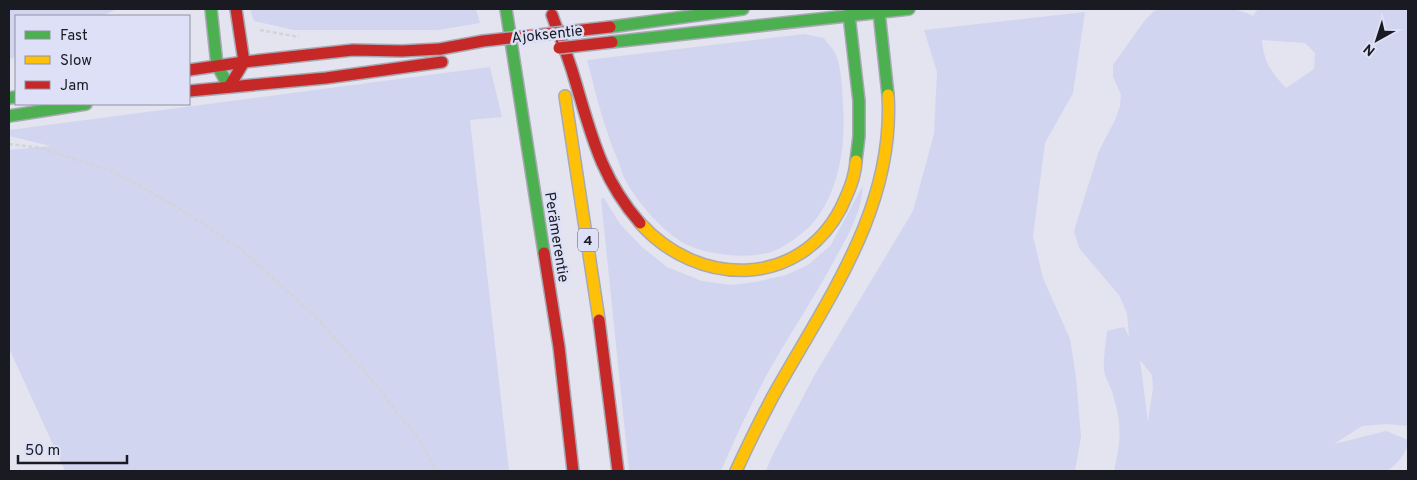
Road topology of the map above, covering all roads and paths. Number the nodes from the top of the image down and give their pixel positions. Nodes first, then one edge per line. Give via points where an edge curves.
1 (211, 9) edge
2 (236, 9) edge
3 (506, 9) edge
4 (743, 9) edge
5 (909, 9) edge
6 (877, 10) edge
7 (552, 12) edge
8 (850, 12) edge
9 (492, 27) dead end
10 (544, 49) dead end
11 (525, 51) dead end
12 (503, 57) junction
13 (447, 61) dead end
14 (244, 62) junction
15 (217, 65) junction
16 (190, 70) edge
17 (229, 87) junction
18 (190, 91) edge
19 (80, 105) edge
20 (9, 116) edge
21 (9, 144) edge
22 (527, 145) junction
23 (436, 471) edge
24 (574, 471) edge
25 (618, 471) edge
26 (736, 471) edge

1 - 15 main road
2 - 14 main road
3 - 22 main road, Perämerentie
4 - 14 main road, Ajoksentie, bridge via 440,49 353,50
5 - 6 main road, Ajoksentie
6 - 8 main road, Ajoksentie
6 - 26 main road via 888,88 888,136 878,193 863,235 840,283 778,385
7 - 8 main road via 600,158 626,206 661,243 683,257 706,266 750,271 784,263 815,243 838,213 854,175 861,132
7 - 25 main road, Perämerentie / 4 via 594,277
8 - 10 main road, Ajoksentie, bridge
9 - 12 main road
11 - 12 main road, Ajoksentie
12 - 22 main road
13 - 17 main road via 335,77
14 - 15 main road, Ajoksentie
14 - 17 main road
15 - 16 main road, Ajoksentie
15 - 17 main road
17 - 18 main road
19 - 20 main road
21 - 23 path via 41,148 114,172 174,205 238,247 312,313 362,368 420,441
22 - 24 main road, Perämerentie via 559,347

